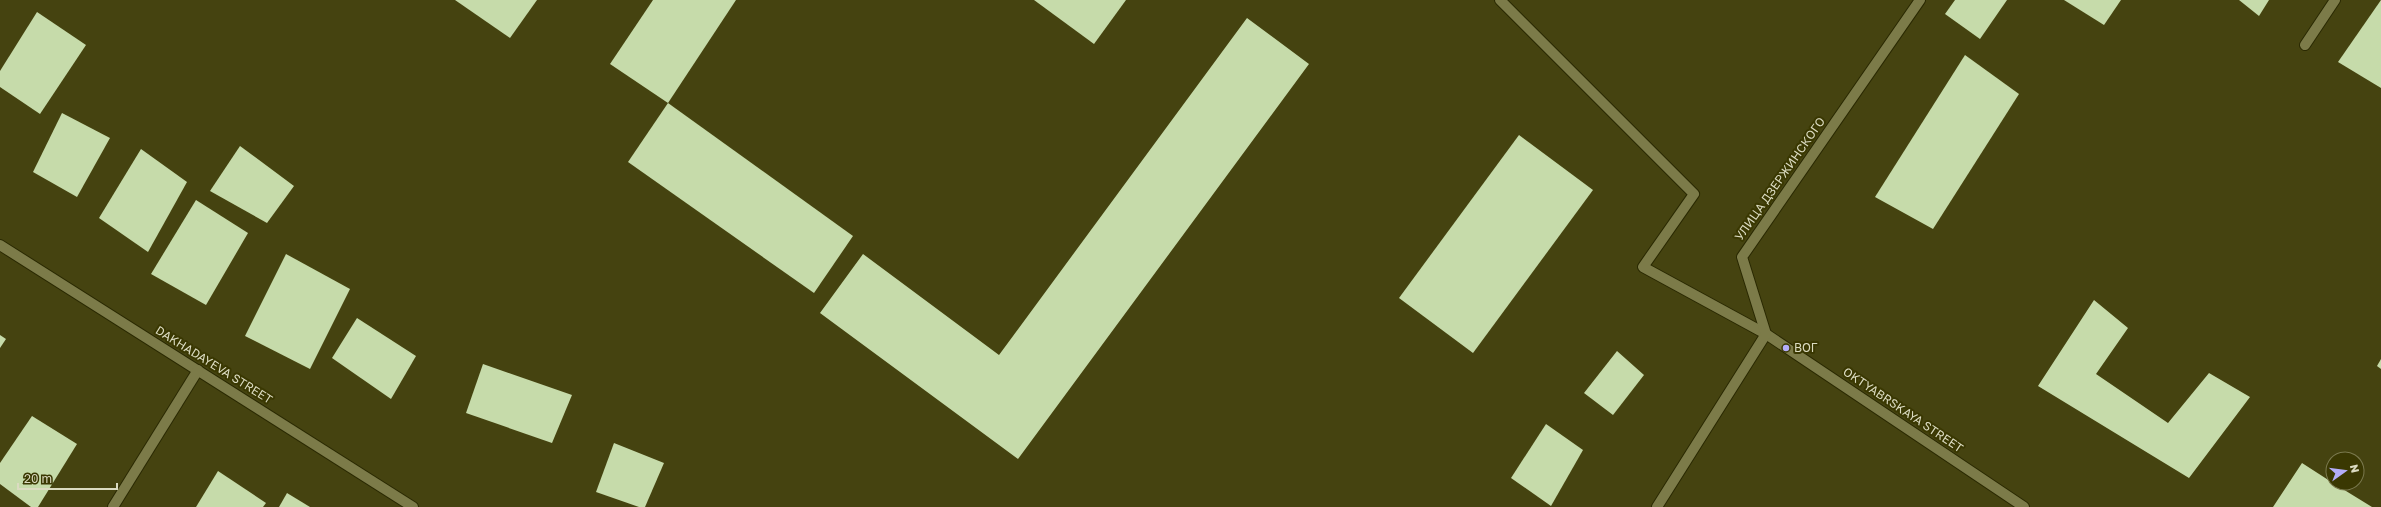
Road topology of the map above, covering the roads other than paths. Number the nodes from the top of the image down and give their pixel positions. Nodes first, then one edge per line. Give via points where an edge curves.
1 (1500, 0) edge
2 (1920, 0) edge
3 (2335, 0) edge
4 (2305, 45) dead end
5 (0, 245) edge
6 (1766, 334) junction
7 (198, 370) junction
8 (113, 507) edge
9 (413, 507) edge
10 (1657, 507) edge
11 (2024, 507) edge

1 - 6 street, OKTYABRSKAYA STREET via 1694,194 1643,267
2 - 6 street, УЛИЦА ДЗЕРЖИНСКОГО via 1742,257
3 - 4 street
5 - 7 street, DAKHADAYEVA STREET
6 - 10 street
6 - 11 street, OKTYABRSKAYA STREET
7 - 8 street
7 - 9 street, DAKHADAYEVA STREET

